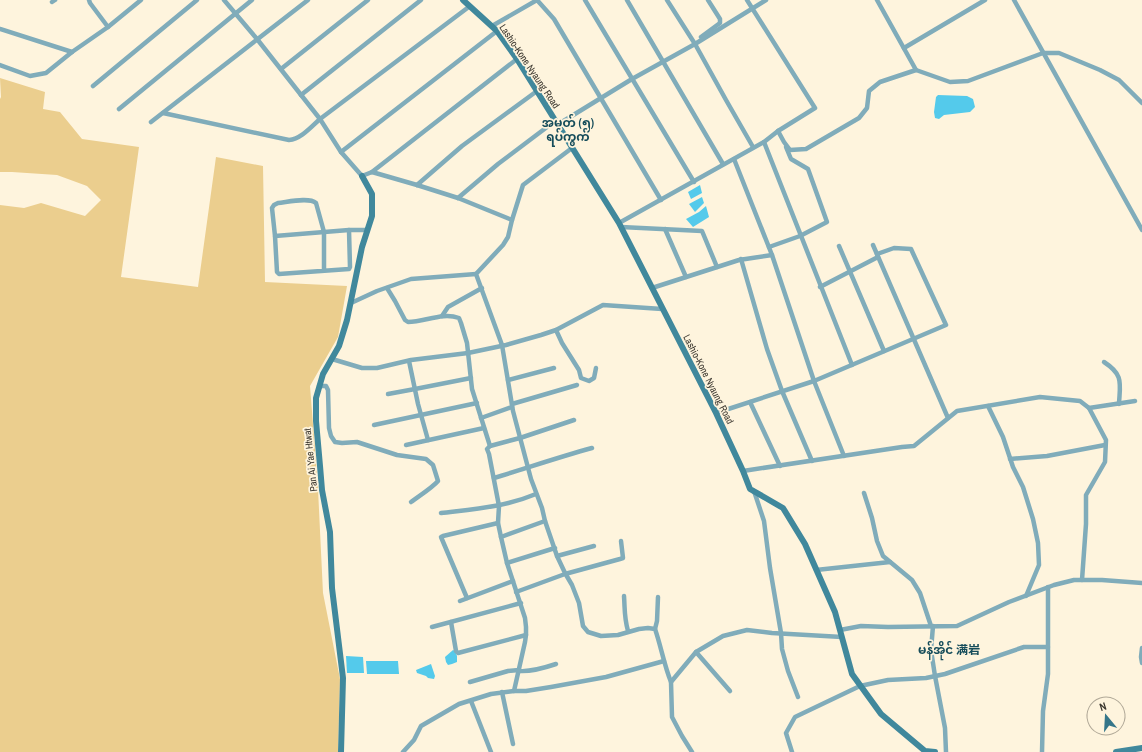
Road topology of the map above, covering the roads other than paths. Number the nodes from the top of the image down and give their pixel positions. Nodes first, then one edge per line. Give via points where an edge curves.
1 (89, 0) edge
2 (142, 0) edge
3 (197, 0) edge
4 (224, 0) edge
5 (252, 0) edge
6 (308, 0) edge
7 (368, 0) edge
8 (421, 0) edge
9 (463, 0) edge
10 (585, 0) edge
11 (627, 0) edge
12 (667, 0) edge
13 (708, 0) edge
14 (747, 0) edge
15 (766, 0) edge
16 (877, 0) edge
17 (985, 0) edge
18 (1014, 0) edge
19 (470, 6) junction
20 (751, 8) junction
21 (236, 14) junction
22 (492, 26) junction
23 (108, 27) junction
24 (0, 29) edge
25 (497, 31) junction
26 (257, 39) junction
27 (695, 44) junction
28 (904, 48) junction
29 (72, 52) junction
30 (1043, 53) junction
31 (517, 59) junction
32 (663, 62) junction
33 (0, 65) edge
34 (281, 69) junction
35 (916, 70) junction
36 (632, 79) junction
37 (93, 86) dead end
38 (537, 91) junction
39 (300, 95) junction
40 (601, 99) junction
41 (1142, 103) edge
42 (119, 109) dead end
43 (163, 113) junction
44 (320, 119) junction
45 (151, 122) dead end
46 (556, 123) junction
47 (778, 132) junction
48 (764, 142) junction
49 (784, 142) junction
50 (753, 147) junction
51 (572, 148) junction
52 (341, 152) junction
53 (734, 159) junction
54 (724, 164) junction
55 (372, 172) junction
56 (362, 176) junction
57 (694, 182) junction
58 (417, 185) junction
59 (458, 198) junction
60 (662, 200) junction
61 (512, 220) junction
62 (620, 225) junction
63 (665, 229) junction
64 (349, 230) junction
65 (366, 230) junction
66 (1142, 230) edge
67 (324, 232) junction
68 (275, 236) junction
69 (800, 236) junction
70 (873, 245) dead end
71 (838, 246) dead end
72 (769, 247) junction
73 (772, 255) junction
74 (878, 256) junction
75 (741, 259) junction
76 (717, 267) junction
77 (324, 270) junction
78 (849, 271) junction
79 (476, 274) junction
80 (686, 277) junction
81 (820, 286) junction
82 (387, 288) junction
83 (482, 288) junction
84 (652, 288) junction
85 (351, 303) junction
86 (662, 309) junction
87 (442, 316) junction
88 (556, 330) junction
89 (914, 338) junction
90 (502, 345) junction
91 (884, 351) junction
92 (468, 353) junction
93 (332, 359) junction
94 (409, 361) junction
95 (1104, 362) dead end
96 (852, 365) junction
97 (554, 368) dead end
98 (596, 368) dead end
99 (471, 378) junction
100 (508, 380) junction
101 (814, 380) junction
102 (577, 385) dead end
103 (319, 386) junction
104 (415, 389) junction
105 (782, 391) junction
106 (388, 394) dead end
107 (1135, 401) dead end
108 (750, 402) junction
109 (477, 403) junction
110 (1119, 404) junction
111 (512, 406) junction
112 (988, 406) junction
113 (1089, 408) junction
114 (716, 413) junction
115 (421, 416) junction
116 (481, 418) junction
117 (948, 418) junction
118 (574, 420) dead end
119 (374, 425) dead end
120 (484, 428) junction
121 (520, 438) junction
122 (428, 440) junction
123 (406, 444) dead end
124 (1106, 445) junction
125 (490, 446) junction
126 (592, 448) dead end
127 (844, 456) junction
128 (1010, 459) junction
129 (812, 461) junction
130 (780, 466) junction
131 (529, 468) junction
132 (743, 471) junction
133 (494, 478) junction
134 (754, 491) junction
135 (864, 493) dead end
136 (536, 494) junction
137 (411, 502) dead end
138 (499, 506) junction
139 (441, 513) dead end
140 (545, 521) junction
141 (498, 523) junction
142 (501, 537) junction
143 (621, 541) dead end
144 (594, 546) dead end
145 (555, 548) junction
146 (557, 556) junction
147 (890, 562) junction
148 (507, 563) junction
149 (816, 570) junction
150 (565, 574) junction
151 (1082, 580) junction
152 (512, 581) junction
153 (1142, 583) edge
154 (1048, 587) junction
155 (516, 592) junction
156 (624, 596) dead end
157 (1026, 596) junction
158 (658, 597) dead end
159 (467, 598) junction
160 (460, 601) dead end
161 (521, 603) junction
162 (451, 622) junction
163 (932, 626) junction
164 (432, 627) dead end
165 (655, 629) junction
166 (840, 630) junction
167 (628, 631) junction
168 (781, 633) junction
169 (526, 635) junction
170 (842, 637) junction
171 (1048, 647) junction
172 (1142, 648) edge
173 (696, 652) junction
174 (664, 661) junction
175 (1142, 663) edge
176 (556, 664) dead end
177 (519, 671) junction
178 (935, 676) junction
179 (470, 682) dead end
180 (671, 682) junction
181 (860, 686) junction
182 (514, 691) junction
183 (502, 692) junction
184 (730, 692) dead end
185 (798, 696) dead end
186 (471, 701) junction
187 (513, 744) dead end
188 (1142, 748) edge
189 (926, 751) edge
190 (341, 752) edge
191 (403, 752) edge
192 (491, 752) edge
193 (692, 752) edge
194 (792, 752) edge
195 (935, 752) edge
196 (946, 752) edge
197 (1042, 752) edge
198 (1116, 752) edge

1 - 23 street
2 - 23 street
3 - 37 street
4 - 21 street
5 - 21 street
6 - 26 street
7 - 34 street
8 - 39 street
9 - 19 main road, Lashio-Kone Nyaung Road
10 - 36 street
11 - 32 street
12 - 27 street
13 - 27 street via 720,23
14 - 20 street
15 - 20 street
16 - 28 street
17 - 28 street
18 - 30 street
19 - 22 main road, Lashio-Kone Nyaung Road
19 - 44 street
20 - 27 street
20 - 47 street via 815,108
21 - 26 street
21 - 42 street
22 - 25 main road, Lashio-Kone Nyaung Road
22 - 40 street via 537,0 554,19
23 - 29 street
24 - 29 street
25 - 31 main road, Lashio-Kone Nyaung Road
25 - 52 street
26 - 34 street
26 - 43 street
27 - 32 street
27 - 50 street
28 - 35 street
29 - 33 street via 46,73 30,76
30 - 35 street via 968,81 950,82
30 - 41 street via 1059,53 1100,70 1119,80
30 - 66 street
31 - 38 main road, Lashio-Kone Nyaung Road
31 - 55 street
32 - 36 street
32 - 54 street
34 - 39 street
35 - 49 street via 880,82 869,91 867,108 859,118 806,149 790,150
36 - 40 street
36 - 57 street
38 - 46 main road, Lashio-Kone Nyaung Road
38 - 58 street via 462,146
39 - 44 street
40 - 46 street
40 - 60 street
43 - 44 street via 289,140 299,138
43 - 45 street
44 - 52 street
46 - 51 main road, Lashio-Kone Nyaung Road
46 - 59 street via 498,164
47 - 48 street
47 - 49 street
48 - 50 street
48 - 69 street
49 - 69 street via 791,159 808,169 827,222
50 - 53 street
51 - 61 street via 523,185
51 - 62 main road, Lashio-Kone Nyaung Road
52 - 56 street
53 - 54 street
53 - 72 street
54 - 57 street
55 - 56 street
55 - 58 street
56 - 65 main road, Pan Ai Yae Htwat via 372,194 372,216
57 - 60 street
58 - 59 street
59 - 61 street
60 - 62 street
61 - 79 street via 503,245
62 - 63 street
62 - 84 main road, Lashio-Kone Nyaung Road
63 - 76 street via 702,231
63 - 80 street
64 - 65 street
64 - 67 street
64 - 77 street via 350,269
65 - 85 main road, Pan Ai Yae Htwat
67 - 68 street
67 - 68 street via 318,206 312,200 307,200 274,205 272,208
67 - 77 street
68 - 77 street via 279,274
69 - 72 street
69 - 81 street
70 - 74 street
71 - 78 street
72 - 73 street
73 - 75 street
73 - 101 street
74 - 78 street
74 - 89 street
74 - 89 street via 894,248 911,249 946,325
75 - 76 street
75 - 105 street
76 - 80 street
78 - 81 street
78 - 91 street
79 - 82 street via 411,279
79 - 83 street
80 - 84 street
81 - 96 street
82 - 85 street
82 - 87 street via 408,322
83 - 87 street via 448,307
83 - 90 street
84 - 86 main road, Lashio-Kone Nyaung Road
85 - 93 main road, Pan Ai Yae Htwat via 339,346
86 - 88 street via 603,305
86 - 114 main road, Lashio-Kone Nyaung Road
87 - 92 street via 459,318
88 - 90 street
88 - 98 street via 581,378 589,381 594,378
89 - 91 street
89 - 117 street
90 - 92 street
90 - 100 street
91 - 96 street
92 - 94 street
92 - 99 street
93 - 94 street via 362,368 378,368
93 - 103 main road, Pan Ai Yae Htwat
94 - 104 street
95 - 110 street via 1114,369 1120,380
96 - 101 street
97 - 100 street
99 - 104 street
99 - 109 street
100 - 111 street
101 - 105 street
101 - 127 street
102 - 111 street
103 - 137 street via 326,386 328,390 329,428 334,442 357,442 397,455 426,460 433,465 438,481
103 - 190 main road, Pan Ai Yae Htwat via 316,422 322,490 330,532 332,588 343,678
104 - 106 street
104 - 115 street
105 - 108 street
105 - 129 street
107 - 110 street
108 - 114 street
108 - 130 street
109 - 115 street
109 - 116 street
110 - 113 street
111 - 116 street
111 - 121 street
112 - 113 street via 1040,397 1080,401
112 - 117 street via 957,411
112 - 128 street
113 - 124 street via 1106,440
114 - 132 main road, Lashio-Kone Nyaung Road
115 - 119 street
115 - 122 street
116 - 120 street
117 - 127 street via 914,446
118 - 121 street
120 - 122 street
120 - 125 street
121 - 125 street
121 - 131 street
122 - 123 street
124 - 128 street via 1047,456
124 - 151 street via 1105,462 1086,495
125 - 133 street via 487,449
126 - 131 street
127 - 129 street
128 - 157 street via 1023,487 1038,543 1039,565
129 - 130 street
130 - 132 street
131 - 133 street
131 - 136 street
132 - 134 main road, Lashio-Kone Nyaung Road via 750,489
133 - 138 street
134 - 149 main road, Lashio-Kone Nyaung Road via 783,508 805,544
134 - 168 street via 764,521
135 - 147 street via 883,556
136 - 138 street
136 - 140 street
138 - 139 street
138 - 141 street
140 - 142 street
140 - 145 street
141 - 142 street
141 - 159 street via 441,537
142 - 148 street
143 - 150 street via 622,558
144 - 146 street
145 - 146 street
145 - 148 street
146 - 150 street
147 - 149 street
147 - 163 street via 912,580 920,593
148 - 152 street
149 - 166 main road, Lashio-Kone Nyaung Road via 836,612
150 - 155 street
150 - 167 street via 572,585 583,626 588,632 601,636 618,635
151 - 153 street
151 - 154 street
152 - 155 street
152 - 159 street
154 - 157 street
154 - 171 street
155 - 161 street
156 - 167 street
157 - 163 street via 957,626
158 - 165 street
159 - 160 street
161 - 162 street
161 - 169 street
162 - 164 street
162 - 169 street via 458,653
163 - 166 street via 861,626
163 - 178 street via 931,650
165 - 167 street
165 - 174 street
166 - 170 main road, Lashio-Kone Nyaung Road
168 - 170 street
168 - 173 street via 747,630 723,636
168 - 185 street via 786,664
169 - 177 street
170 - 181 main road, Lashio-Kone Nyaung Road via 852,674
171 - 178 street via 1024,647
171 - 197 street
172 - 175 street
173 - 180 street
173 - 184 street
174 - 180 street
174 - 182 street via 606,677 551,688
176 - 177 street via 527,672
177 - 179 street via 508,671
177 - 182 street
178 - 181 street via 888,680
178 - 196 street via 945,728
180 - 193 street via 672,717
181 - 189 main road, Lashio-Kone Nyaung Road via 880,714
181 - 194 street via 795,717 786,733
182 - 183 street
183 - 186 street
183 - 187 street
186 - 191 street via 459,704 421,726 414,740
186 - 192 street
188 - 198 main road
189 - 195 main road, Lashio-Kone Nyaung Road

